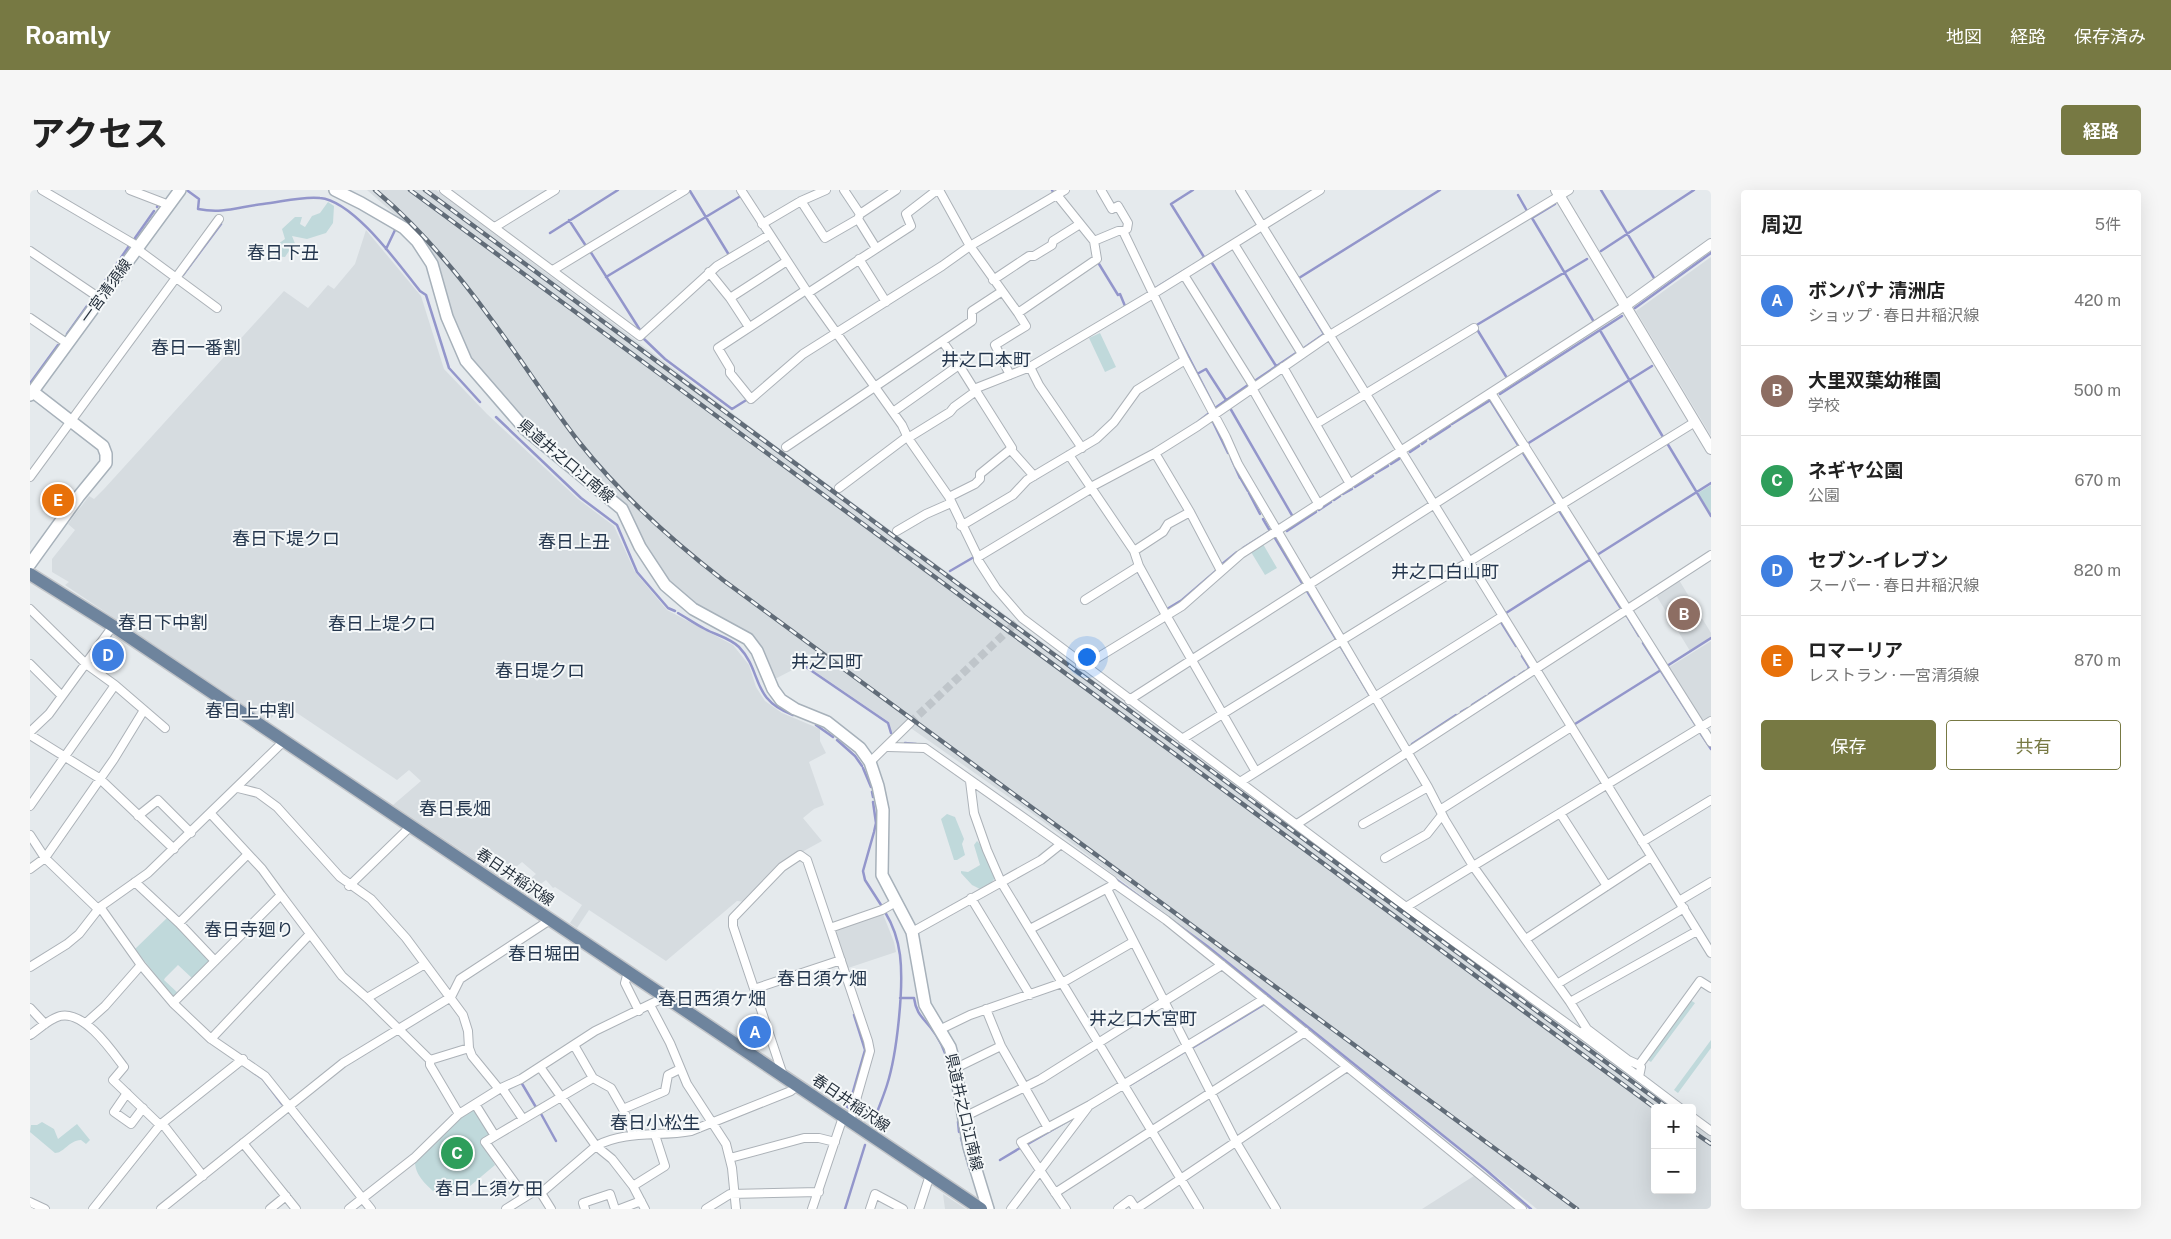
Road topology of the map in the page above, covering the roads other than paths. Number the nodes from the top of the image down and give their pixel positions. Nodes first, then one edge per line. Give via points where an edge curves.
1 (42, 190) edge
2 (130, 190) edge
3 (180, 190) edge
4 (335, 190) edge
5 (444, 190) edge
6 (555, 190) edge
7 (685, 190) edge
8 (741, 190) edge
9 (826, 190) edge
10 (844, 190) edge
11 (896, 190) edge
12 (938, 190) edge
13 (1101, 190) edge
14 (1240, 190) edge
15 (1320, 190) edge
16 (1569, 190) edge
17 (1060, 192) edge
18 (1558, 193) edge
19 (801, 201) junction
20 (169, 205) junction
21 (859, 216) junction
22 (219, 219) dead end
23 (762, 224) junction
24 (1080, 224) junction
25 (1263, 226) junction
26 (494, 227) junction
27 (1123, 231) junction
28 (769, 235) junction
29 (1094, 241) junction
30 (1234, 244) junction
31 (1711, 244) edge
32 (970, 246) junction
33 (138, 248) junction
34 (876, 248) junction
35 (30, 251) edge
36 (859, 259) junction
37 (787, 261) junction
38 (554, 270) junction
39 (710, 272) junction
40 (1184, 275) junction
41 (176, 277) junction
42 (993, 280) junction
43 (807, 292) junction
44 (1002, 292) junction
45 (1153, 294) junction
46 (730, 298) junction
47 (101, 299) junction
48 (886, 302) junction
49 (1625, 306) junction
50 (217, 308) dead end
51 (1018, 313) junction
52 (30, 318) edge
53 (748, 328) junction
54 (1474, 328) dead end
55 (836, 334) junction
56 (1330, 335) junction
57 (943, 342) junction
58 (68, 344) junction
59 (1302, 354) junction
60 (1185, 360) junction
61 (959, 365) junction
62 (1030, 367) junction
63 (1283, 367) junction
64 (1010, 375) junction
65 (874, 387) junction
66 (1253, 388) junction
67 (975, 390) junction
68 (31, 392) edge
69 (1491, 393) junction
70 (1366, 394) junction
71 (893, 412) junction
72 (1213, 414) junction
73 (70, 421) junction
74 (1695, 422) junction
75 (1316, 424) junction
76 (908, 437) junction
77 (1524, 446) junction
78 (786, 447) dead end
79 (1082, 448) junction
80 (1010, 449) junction
81 (1711, 449) edge
82 (1401, 451) junction
83 (1155, 453) junction
84 (1069, 455) junction
85 (1034, 476) junction
86 (30, 477) edge
87 (1350, 484) junction
88 (1092, 487) junction
89 (838, 488) dead end
90 (950, 500) junction
91 (1434, 504) junction
92 (1319, 505) junction
93 (1561, 505) junction
94 (1190, 512) junction
95 (961, 526) junction
96 (897, 531) dead end
97 (1277, 532) junction
98 (1134, 551) junction
99 (1711, 555) edge
100 (978, 558) junction
101 (1470, 561) junction
102 (30, 564) edge
103 (1139, 566) junction
104 (1221, 571) junction
105 (30, 574) edge
106 (1308, 585) junction
107 (1085, 600) dead end
108 (30, 609) edge
109 (1627, 610) junction
110 (1166, 615) junction
111 (1503, 616) junction
112 (113, 626) junction
113 (1341, 640) junction
114 (1192, 660) junction
115 (30, 664) edge
116 (86, 664) junction
117 (1084, 666) junction
118 (1536, 669) junction
119 (115, 685) junction
120 (62, 696) junction
121 (1375, 697) junction
122 (1129, 700) junction
123 (144, 710) junction
124 (1223, 714) junction
125 (1711, 721) edge
126 (910, 724) tunnel mouth
127 (1571, 727) junction
128 (1702, 727) junction
129 (164, 728) dead end
130 (30, 734) edge
131 (1182, 739) junction
132 (284, 742) junction
133 (1711, 742) edge
134 (888, 747) junction
135 (1408, 752) junction
136 (65, 758) junction
137 (870, 762) junction
138 (1256, 772) junction
139 (98, 778) junction
140 (970, 780) junction
141 (1240, 782) junction
142 (1606, 785) junction
143 (1428, 787) junction
144 (238, 788) junction
145 (1711, 800) edge
146 (30, 806) edge
147 (1441, 812) junction
148 (1560, 813) junction
149 (211, 814) junction
150 (138, 816) junction
151 (1297, 824) junction
152 (1364, 824) dead end
153 (411, 826) junction
154 (191, 833) junction
155 (30, 836) edge
156 (1642, 842) junction
157 (1061, 844) junction
158 (174, 849) junction
159 (248, 854) junction
160 (1651, 856) junction
161 (45, 858) junction
162 (1385, 858) dead end
163 (1473, 866) junction
164 (30, 869) edge
165 (135, 882) junction
166 (1001, 882) junction
167 (1711, 882) edge
168 (1115, 884) junction
169 (350, 886) junction
170 (1607, 886) junction
171 (1107, 889) junction
172 (281, 895) junction
173 (970, 898) junction
174 (1679, 901) junction
175 (896, 902) junction
176 (1406, 907) junction
177 (99, 908) junction
178 (1684, 908) junction
179 (550, 920) junction
180 (179, 923) junction
181 (830, 928) junction
182 (1030, 929) junction
183 (1697, 931) junction
184 (912, 932) junction
185 (310, 934) junction
186 (1526, 939) junction
187 (1133, 942) junction
188 (1711, 953) edge
189 (841, 960) junction
190 (215, 961) junction
191 (425, 964) junction
192 (140, 965) junction
193 (1222, 965) junction
194 (30, 967) edge
195 (628, 972) junction
196 (1062, 983) junction
197 (1557, 984) junction
198 (1711, 988) edge
199 (754, 989) junction
200 (1030, 995) junction
201 (451, 997) junction
202 (664, 997) junction
203 (367, 998) junction
204 (1264, 999) junction
205 (1164, 1002) junction
206 (1570, 1002) junction
207 (173, 1003) junction
208 (650, 1005) junction
209 (30, 1008) edge
210 (986, 1009) junction
211 (638, 1011) junction
212 (86, 1023) junction
213 (45, 1024) junction
214 (398, 1028) junction
215 (939, 1030) junction
216 (1583, 1031) junction
217 (1305, 1032) junction
218 (30, 1035) edge
219 (211, 1039) junction
220 (1099, 1043) junction
221 (574, 1045) junction
222 (1001, 1046) junction
223 (1186, 1046) junction
224 (469, 1048) junction
225 (243, 1059) junction
226 (430, 1060) junction
227 (1639, 1065) junction
228 (540, 1066) junction
229 (1347, 1067) junction
230 (956, 1068) junction
231 (680, 1069) junction
232 (782, 1075) junction
233 (1639, 1077) junction
234 (593, 1078) junction
235 (1123, 1084) junction
236 (797, 1086) junction
237 (500, 1088) junction
238 (1025, 1088) junction
239 (127, 1093) junction
240 (1210, 1094) junction
241 (562, 1097) junction
242 (476, 1104) junction
243 (1090, 1104) junction
244 (1675, 1104) edge
245 (289, 1106) junction
246 (143, 1108) junction
247 (623, 1109) junction
248 (459, 1114) junction
249 (964, 1117) junction
250 (523, 1119) junction
251 (846, 1119) junction
252 (1696, 1120) edge
253 (711, 1122) junction
254 (160, 1125) junction
255 (1048, 1128) junction
256 (1711, 1130) edge
257 (1152, 1131) junction
258 (633, 1134) junction
259 (655, 1135) junction
260 (496, 1136) junction
261 (835, 1142) junction
262 (1236, 1142) junction
263 (243, 1143) junction
264 (596, 1146) junction
265 (730, 1158) junction
266 (1040, 1171) junction
267 (930, 1175) junction
268 (203, 1176) junction
269 (1181, 1179) junction
270 (633, 1186) junction
271 (819, 1192) junction
272 (541, 1193) junction
273 (1055, 1193) junction
274 (734, 1194) junction
275 (286, 1196) junction
276 (525, 1197) junction
277 (363, 1198) junction
278 (641, 1201) junction
279 (30, 1202) edge
280 (45, 1209) edge
281 (93, 1209) edge
282 (161, 1209) edge
283 (270, 1209) edge
284 (296, 1209) edge
285 (350, 1209) edge
286 (371, 1209) edge
287 (506, 1209) edge
288 (551, 1209) edge
289 (585, 1209) edge
290 (615, 1209) edge
291 (620, 1209) edge
292 (645, 1209) edge
293 (706, 1209) edge
294 (736, 1209) edge
295 (812, 1209) edge
296 (870, 1209) edge
297 (903, 1209) edge
298 (919, 1209) edge
299 (981, 1209) edge
300 (988, 1209) edge
301 (1011, 1209) edge
302 (1066, 1209) edge
303 (1118, 1209) edge
304 (1199, 1209) edge
305 (1276, 1209) edge
306 (1522, 1209) edge

1 - 33 street
2 - 20 street
3 - 20 main road, 一宮清須線
4 - 137 main road, 県道井之口江南線 via 404,228 417,241 432,264 447,317 466,361 525,429 622,509 640,547 665,585 692,609 748,639 757,651 773,689 782,700 827,722 860,748
5 - 26 street
6 - 26 street
7 - 38 street
8 - 23 street
9 - 19 street
10 - 21 street
11 - 21 street
12 - 32 street
12 - 34 street via 906,214 911,226
13 - 27 street via 1112,209 1118,206 1128,223
14 - 25 street
15 - 25 street
16 - 18 street
17 - 24 street
17 - 32 street
18 - 49 street
18 - 56 street
19 - 21 street via 825,238
19 - 23 street
20 - 33 main road, 一宮清須線
21 - 34 street
22 - 41 street
23 - 28 street
24 - 29 street
24 - 42 street via 1054,240 1052,245
25 - 30 street
25 - 56 street
26 - 38 street
27 - 29 street
27 - 45 street
28 - 37 street
28 - 39 street
29 - 51 street via 1097,259
30 - 40 street
30 - 59 street
31 - 49 street
32 - 42 street
32 - 48 street
33 - 41 street
33 - 47 main road, 一宮清須線
34 - 36 street
35 - 47 street
36 - 43 street
36 - 48 street
37 - 43 street
37 - 46 street
38 - 39 street via 640,336
39 - 46 street
40 - 45 street
40 - 66 street
41 - 50 street
41 - 73 street
42 - 44 street
43 - 53 street
43 - 55 street
44 - 51 street
44 - 57 street via 972,310 972,321
45 - 60 street
45 - 62 street
46 - 53 street
47 - 58 main road, 一宮清須線
48 - 55 street
49 - 69 street
49 - 74 street
51 - 64 street via 1026,326 995,346
52 - 58 street
53 - 55 street via 718,348 730,372 751,399 803,354
54 - 70 street
55 - 65 street
56 - 59 street
56 - 70 street
57 - 61 street
57 - 65 street
58 - 68 main road, 一宮清須線
59 - 63 street
60 - 72 street
60 - 79 street via 1137,390 1114,422
61 - 67 street
61 - 71 street
62 - 64 street
62 - 79 street
63 - 66 street
63 - 75 street
64 - 67 street
65 - 71 street
65 - 78 street
66 - 72 street
66 - 92 street
67 - 76 street via 935,422
67 - 80 street
68 - 73 main road, 一宮清須線
69 - 77 street
69 - 82 street
70 - 75 street
70 - 82 street
71 - 76 street
72 - 83 street
72 - 97 street
73 - 86 street
73 - 102 main road, 一宮清須線 via 103,446 106,463
74 - 81 street
74 - 93 street
75 - 87 street
76 - 89 street
76 - 90 street
77 - 91 street
77 - 93 street
79 - 84 street
80 - 85 street
80 - 90 street via 980,474 982,476 975,484
82 - 87 street
82 - 91 street
83 - 88 street
83 - 94 street
84 - 85 street
84 - 88 street
85 - 95 street via 1019,486 1013,495
87 - 92 street
88 - 98 street
88 - 100 street
90 - 95 street
90 - 96 street
91 - 101 street
91 - 106 street
92 - 97 street
93 - 101 street
93 - 109 street
94 - 98 street via 1168,524 1162,532
94 - 104 street
95 - 100 street
97 - 104 street via 1241,554
97 - 106 street
98 - 103 street
99 - 109 street
100 - 117 street via 1001,594 1022,618
100 - 117 street via 978,566 992,591 1017,622 1075,664
101 - 111 street
101 - 113 street
103 - 107 street
103 - 110 street
104 - 110 street via 1182,606
105 - 112 main road, 春日井稲沢線
106 - 113 street
106 - 114 street
108 - 116 street
109 - 118 street
109 - 128 street
110 - 114 street
110 - 117 street
111 - 118 street
111 - 121 street
112 - 116 street
112 - 132 main road, 春日井稲沢線
113 - 121 street
113 - 124 street
114 - 122 street
114 - 124 street
115 - 120 street
116 - 119 street
116 - 120 street
117 - 122 street
118 - 127 street
118 - 135 street
119 - 123 street
119 - 136 street
120 - 130 street
121 - 135 street
121 - 138 street
122 - 131 street
123 - 129 street
123 - 139 street via 114,759
124 - 131 street
124 - 138 street
125 - 128 street
126 - 134 street
127 - 142 street
127 - 147 street
128 - 133 street
128 - 142 street
130 - 136 street
131 - 141 street
132 - 144 street
132 - 153 main road, 春日井稲沢線
134 - 137 street
134 - 140 street via 925,748
135 - 143 street
135 - 151 street
136 - 139 street
136 - 146 street
137 - 175 main road, 県道井之口江南線 via 883,810 882,875
138 - 141 street
139 - 150 street
139 - 161 street
140 - 157 street
140 - 166 street via 974,813
141 - 151 street
142 - 148 street
142 - 156 street
143 - 147 street
143 - 152 street
144 - 149 street
144 - 169 street via 258,793 276,807
145 - 156 street
147 - 162 street via 1427,834
147 - 163 street
148 - 163 street
148 - 170 street
149 - 154 street
149 - 159 street
150 - 154 street via 158,800
150 - 158 street
151 - 176 street
153 - 169 street
153 - 179 main road, 春日井稲沢線
154 - 158 street
155 - 161 street
156 - 160 street
157 - 166 street via 1041,860
157 - 168 street
158 - 165 street
159 - 172 street
159 - 180 street
160 - 170 street
160 - 174 street
161 - 164 street
161 - 177 street
163 - 176 street
163 - 186 street
165 - 177 street
165 - 180 street
166 - 173 street
166 - 182 street
167 - 174 street
168 - 171 street
168 - 193 street
169 - 191 street via 371,899
170 - 186 street
171 - 182 street
171 - 187 street
172 - 185 street
172 - 190 street
173 - 184 street
173 - 200 street
174 - 178 street
175 - 181 street
175 - 184 main road, 県道井之口江南線
176 - 216 street
177 - 192 street
177 - 194 street via 79,934
178 - 183 street
178 - 197 street
179 - 195 main road, 春日井稲沢線
179 - 201 street via 460,979
180 - 190 street
181 - 189 street
181 - 199 street via 807,860 800,855 782,867 733,918
182 - 196 street
183 - 188 street
183 - 206 street
184 - 215 main road, 県道井之口江南線 via 921,991
185 - 203 street via 342,976
185 - 219 street
186 - 197 street
187 - 196 street
187 - 205 street
189 - 199 street
189 - 251 street via 870,1051
190 - 207 street
191 - 201 street
191 - 203 street
192 - 207 street
192 - 212 street
193 - 204 street
193 - 205 street
195 - 202 main road, 春日井稲沢線
195 - 211 street via 625,983
196 - 200 street
196 - 220 street
197 - 206 street
198 - 227 street via 1700,981
199 - 232 street
200 - 210 street
201 - 214 street
201 - 224 street via 463,1015
202 - 208 street
202 - 232 main road, 春日井稲沢線
203 - 214 street
204 - 217 street
204 - 223 street
205 - 220 street
205 - 223 street
206 - 216 street
207 - 219 street
208 - 211 street
208 - 231 street
209 - 213 street
210 - 215 street
210 - 222 street
211 - 221 street
212 - 213 street via 63,1015
212 - 239 street via 124,1067 113,1080
213 - 218 street
214 - 226 street
214 - 245 street via 343,1063
215 - 230 main road, 県道井之口江南線 via 950,1047
216 - 227 street
216 - 233 street
217 - 229 street
217 - 240 street
219 - 225 street
220 - 235 street
220 - 238 street
221 - 228 street
221 - 234 street
222 - 230 street
222 - 238 street
223 - 235 street
223 - 240 street
224 - 226 street
224 - 237 street via 472,1056
225 - 245 street via 266,1076
225 - 254 street
226 - 248 street
227 - 233 street
228 - 237 street
228 - 241 street
229 - 262 street
229 - 306 street
230 - 249 main road, 県道井之口江南線
231 - 247 street via 668,1075 665,1091
231 - 253 street
232 - 236 main road, 春日井稲沢線
233 - 244 street
234 - 241 street
234 - 247 street via 611,1088
235 - 243 street
235 - 257 street
236 - 251 main road, 春日井稲沢線
236 - 253 street
237 - 242 street
237 - 250 street
238 - 249 street
238 - 255 street
239 - 246 street
239 - 246 street via 114,1112 131,1124
240 - 257 street
240 - 262 street
241 - 250 street
241 - 264 street
242 - 248 street
242 - 260 street
243 - 255 street
243 - 266 street
245 - 263 street
245 - 277 street
246 - 254 street
247 - 258 street
248 - 277 street via 414,1158
249 - 300 main road, 県道井之口江南線
250 - 260 street
251 - 261 street
251 - 267 main road, 春日井稲沢線
252 - 256 street
253 - 259 street via 691,1131
253 - 265 street via 726,1144
254 - 268 street via 165,1127
254 - 281 street
255 - 266 street via 1021,1142
257 - 269 street
257 - 273 street
258 - 259 street
258 - 264 street
259 - 270 street via 665,1166
260 - 276 street via 485,1142
261 - 265 street via 804,1138
261 - 271 street
262 - 269 street
262 - 305 street
263 - 268 street
263 - 275 street
264 - 270 street via 612,1159
264 - 272 street
265 - 274 street
266 - 273 street
266 - 301 street
267 - 298 street
267 - 299 main road, 春日井稲沢線
268 - 282 street
269 - 303 street via 1136,1209 1130,1200
269 - 304 street
270 - 278 street
271 - 274 street
271 - 295 street
272 - 276 street via 533,1192
272 - 288 street
273 - 302 street
274 - 293 street
274 - 294 street
275 - 283 street
275 - 284 street
276 - 287 street
277 - 285 street
277 - 286 street
278 - 291 street
278 - 292 street
279 - 280 street
289 - 290 street via 583,1204 610,1194
296 - 297 street via 875,1194

